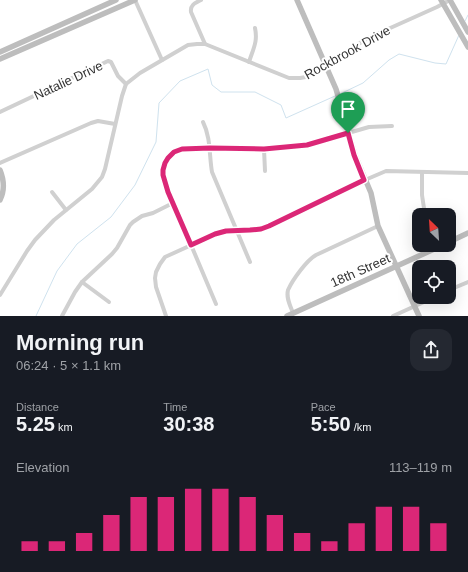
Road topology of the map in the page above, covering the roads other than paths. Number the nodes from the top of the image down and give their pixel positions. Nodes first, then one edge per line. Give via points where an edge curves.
1 (116, 0) edge
2 (135, 0) edge
3 (201, 0) edge
4 (297, 0) edge
5 (450, 0) edge
6 (442, 2) edge
7 (255, 28) dead end
8 (468, 32) edge
9 (205, 44) junction
10 (468, 47) edge
11 (0, 52) edge
12 (0, 59) edge
13 (162, 60) junction
14 (249, 62) junction
15 (325, 64) junction
16 (126, 84) junction
17 (0, 112) edge
18 (203, 122) dead end
19 (115, 124) junction
20 (392, 126) dead end
21 (348, 133) junction
22 (210, 148) junction
23 (264, 149) junction
24 (0, 163) edge
25 (0, 170) edge
26 (265, 172) dead end
27 (422, 172) junction
28 (468, 173) edge
29 (364, 180) junction
30 (52, 192) dead end
31 (0, 200) edge
32 (173, 203) junction
33 (424, 208) edge
34 (66, 210) junction
35 (378, 226) junction
36 (237, 231) junction
37 (468, 233) edge
38 (456, 239) edge
39 (191, 245) junction
40 (423, 252) edge
41 (250, 262) dead end
42 (396, 266) junction
43 (82, 282) junction
44 (468, 282) edge
45 (456, 287) edge
46 (0, 295) edge
47 (109, 302) dead end
48 (216, 304) dead end
49 (419, 304) edge
50 (415, 306) junction
51 (293, 312) junction
52 (62, 316) edge
53 (166, 316) edge
54 (287, 316) edge
55 (393, 316) edge
56 (419, 316) edge

1 - 11 street
2 - 12 street
2 - 13 street
3 - 9 street via 192,5 191,12
4 - 15 street
5 - 6 street, Rockbrook Drive
5 - 8 street
6 - 10 street
6 - 15 street, Rockbrook Drive via 368,38 340,58
7 - 14 street via 257,40
9 - 13 street, Rockbrook Drive via 188,45
9 - 14 street, Rockbrook Drive
13 - 16 street, Rockbrook Drive
14 - 15 street, Rockbrook Drive via 295,79 306,77
15 - 21 street via 338,93
16 - 17 street, Natalie Drive via 108,61
16 - 19 street
18 - 22 street
19 - 24 street via 98,121 91,123
19 - 34 street via 102,177 92,189
20 - 21 street via 369,127
21 - 23 street via 307,145
21 - 29 street
22 - 23 street
22 - 32 street via 182,149 168,158 163,175
22 - 36 street via 212,172
23 - 26 street
25 - 31 street via 3,183
27 - 28 street
27 - 29 street via 386,171
27 - 33 street
29 - 35 street via 371,193
29 - 36 street via 269,226
30 - 34 street
32 - 39 street
32 - 43 street via 133,222 112,254
34 - 46 street via 35,240
35 - 42 street
35 - 51 street via 316,255 307,262 288,290 288,300
36 - 39 street via 220,232
36 - 41 street
37 - 38 street
39 - 48 street
39 - 53 street via 165,257 156,272 156,287
40 - 42 street, 18th Street
42 - 50 street
42 - 51 street, 18th Street
43 - 47 street
43 - 52 street
44 - 45 street
49 - 50 street
50 - 55 street
50 - 56 street
51 - 54 street, 18th Street

